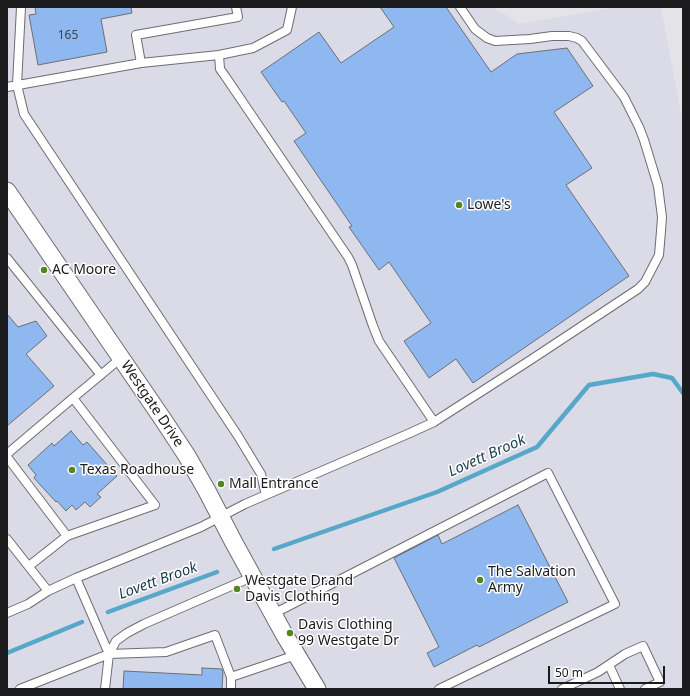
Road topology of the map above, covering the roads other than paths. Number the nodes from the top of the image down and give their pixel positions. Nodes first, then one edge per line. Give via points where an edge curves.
1 (21, 7) edge
2 (236, 7) edge
3 (292, 7) edge
4 (460, 7) edge
5 (219, 55) junction
6 (141, 63) junction
7 (17, 85) junction
8 (7, 87) edge
9 (7, 191) edge
10 (7, 258) edge
11 (121, 358) junction
12 (101, 375) junction
13 (73, 398) junction
14 (434, 422) junction
15 (7, 455) edge
16 (266, 495) junction
17 (221, 517) junction
18 (67, 536) junction
19 (7, 539) edge
20 (29, 566) junction
21 (252, 577) junction
22 (76, 578) junction
23 (48, 591) junction
24 (7, 613) edge
25 (273, 614) junction
26 (109, 654) junction
27 (296, 656) junction
28 (609, 665) junction
29 (231, 677) junction
30 (23, 688) edge
31 (105, 689) edge
32 (231, 689) edge
33 (317, 689) edge
34 (439, 689) edge
35 (562, 689) edge
36 (620, 689) edge
37 (645, 689) edge

1 - 7 lane
2 - 6 lane via 238,17 136,35
3 - 5 lane via 287,30 253,48
4 - 14 lane via 476,29 486,38 495,41 569,36 582,41 624,97 642,133 658,186 662,217 659,255 645,282 638,289
5 - 6 lane
5 - 14 lane via 220,69 348,257 379,341
6 - 7 lane
7 - 8 lane
7 - 16 lane via 24,114 238,436 260,474
9 - 11 street, Westgate Drive
10 - 12 lane
11 - 12 lane
11 - 17 street, Westgate Drive via 187,456
12 - 13 lane
13 - 15 lane
13 - 18 lane via 155,505
14 - 16 lane
15 - 18 lane
16 - 17 lane
17 - 21 street, Westgate Drive
17 - 22 lane
18 - 20 lane
19 - 20 lane
20 - 23 lane
21 - 25 street, Westgate Drive
21 - 26 lane via 127,633 116,642
22 - 23 lane
22 - 26 lane
23 - 24 lane
25 - 27 street, Westgate Drive
25 - 34 lane via 548,473 616,604
26 - 29 lane via 166,652 215,635
26 - 30 lane
26 - 31 lane
27 - 29 lane
27 - 33 street, Westgate Drive
28 - 35 lane
28 - 36 lane
28 - 37 lane via 643,646 660,682
29 - 32 lane

